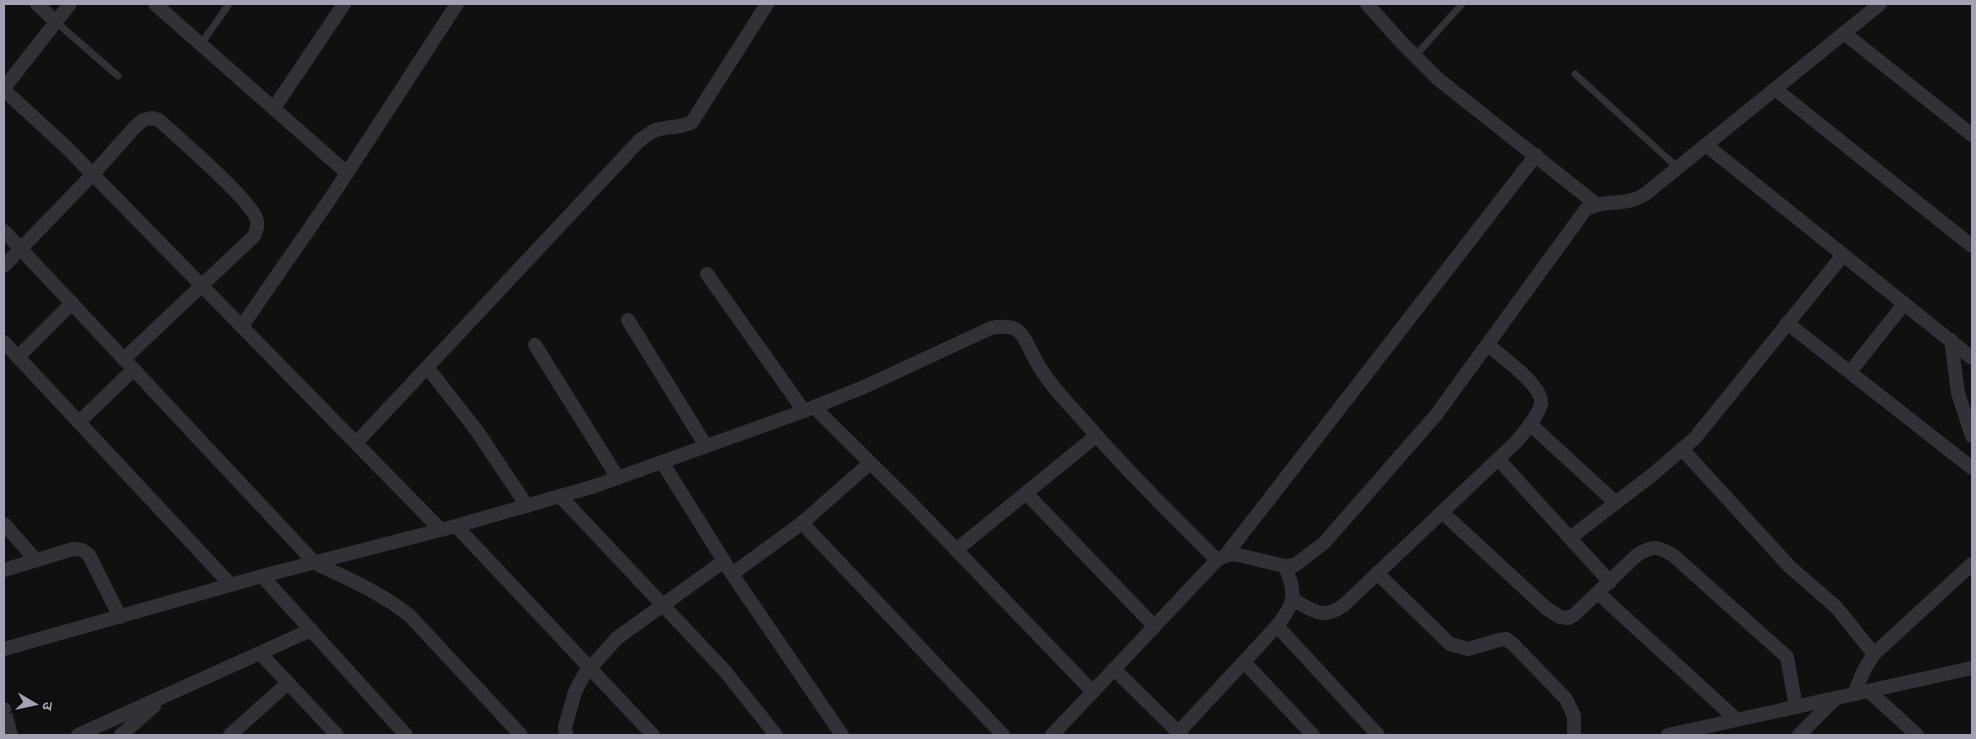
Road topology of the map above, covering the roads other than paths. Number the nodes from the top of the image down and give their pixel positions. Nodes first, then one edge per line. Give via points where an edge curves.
1 (36, 4) edge
2 (70, 4) edge
3 (155, 4) edge
4 (229, 4) edge
5 (344, 4) edge
6 (457, 4) edge
7 (767, 4) edge
8 (1367, 4) edge
9 (1462, 4) edge
10 (1880, 4) edge
11 (56, 22) junction
12 (1844, 33) junction
13 (201, 44) junction
14 (1416, 56) junction
15 (1575, 74) dead end
16 (118, 76) dead end
17 (4, 89) edge
18 (1775, 89) junction
19 (274, 108) junction
20 (1972, 135) edge
21 (1706, 145) junction
22 (1536, 155) junction
23 (1678, 168) junction
24 (347, 173) junction
25 (92, 174) junction
26 (1596, 204) junction
27 (4, 230) edge
28 (1972, 246) edge
29 (21, 248) junction
30 (1843, 255) junction
31 (4, 266) edge
32 (706, 274) dead end
33 (201, 285) junction
34 (72, 303) junction
35 (1904, 304) junction
36 (628, 320) dead end
37 (1788, 323) junction
38 (242, 326) junction
39 (1951, 340) junction
40 (4, 342) edge
41 (535, 345) dead end
42 (1488, 345) junction
43 (1971, 356) edge
44 (18, 357) junction
45 (129, 364) junction
46 (427, 367) junction
47 (1850, 372) junction
48 (809, 409) junction
49 (79, 422) junction
50 (1530, 424) junction
51 (1096, 436) junction
52 (1972, 436) edge
53 (356, 443) junction
54 (706, 446) junction
55 (1682, 448) junction
56 (1498, 459) junction
57 (662, 462) junction
58 (870, 463) junction
59 (1972, 468) edge
60 (618, 478) junction
61 (1026, 493) junction
62 (560, 496) junction
63 (1616, 503) junction
64 (527, 506) junction
65 (1442, 512) junction
66 (802, 523) junction
67 (4, 524) edge
68 (456, 526) junction
69 (441, 530) junction
70 (1570, 538) junction
71 (956, 550) junction
72 (1221, 558) junction
73 (36, 560) junction
74 (724, 561) junction
75 (315, 563) junction
76 (1972, 564) edge
77 (1285, 566) junction
78 (4, 570) edge
79 (1377, 573) junction
80 (732, 574) junction
81 (262, 576) junction
82 (1610, 582) junction
83 (231, 585) junction
84 (1598, 593) junction
85 (1293, 600) junction
86 (663, 605) junction
87 (120, 617) junction
88 (1154, 626) junction
89 (1277, 626) junction
90 (310, 630) junction
91 (4, 649) edge
92 (260, 652) junction
93 (1874, 654) junction
94 (1244, 662) junction
95 (1972, 668) edge
96 (1114, 669) junction
97 (591, 670) junction
98 (288, 683) junction
99 (1869, 691) junction
100 (1093, 692) junction
101 (1854, 694) junction
102 (164, 697) junction
103 (1835, 699) junction
104 (1796, 707) junction
105 (4, 710) edge
106 (1737, 720) junction
107 (1179, 734) edge
108 (11, 735) edge
109 (78, 735) edge
110 (121, 735) edge
111 (230, 735) edge
112 (337, 735) edge
113 (406, 735) edge
114 (521, 735) edge
115 (566, 735) edge
116 (653, 735) edge
117 (776, 735) edge
118 (842, 735) edge
119 (1003, 735) edge
120 (1052, 735) edge
121 (1313, 735) edge
122 (1378, 735) edge
123 (1574, 735) edge
124 (1668, 735) edge
125 (1799, 735) edge
126 (1917, 735) edge

1 - 11 street
2 - 11 street
3 - 13 street
4 - 13 lane
5 - 19 street
6 - 24 street
7 - 46 street via 692,122 650,132 639,142
8 - 14 street
9 - 14 lane
10 - 12 street
11 - 16 lane
11 - 17 street
12 - 18 street
12 - 20 street
13 - 19 street
14 - 22 street via 1438,79
15 - 23 lane
17 - 25 street
18 - 21 street
18 - 28 street
19 - 24 street
21 - 23 street
21 - 30 street
22 - 26 street
22 - 72 street
23 - 26 street via 1633,201
24 - 38 street
25 - 29 street
25 - 33 street
25 - 33 street via 134,128 143,120 152,118 159,120 240,196 257,220 254,236
26 - 42 street via 1579,217
27 - 29 street
29 - 31 street
29 - 34 street
30 - 35 street
30 - 37 street
32 - 48 street
33 - 38 street
33 - 45 street
34 - 44 street
34 - 45 street
35 - 39 street
35 - 47 street
36 - 54 street
37 - 47 street
37 - 55 street via 1708,422
38 - 53 street
39 - 43 street
39 - 52 street via 1958,393
40 - 44 street
41 - 60 street
42 - 50 street via 1538,390 1540,406
42 - 77 street via 1436,415 1324,543 1295,564
44 - 49 street
45 - 49 street
45 - 75 street
46 - 53 street
46 - 64 street via 477,431
47 - 59 street
48 - 51 street via 991,328 1005,325 1022,334 1043,374
48 - 54 street
48 - 58 street
49 - 83 street
50 - 56 street
50 - 63 street
51 - 61 street
51 - 72 street via 1123,467
53 - 69 street
54 - 57 street
55 - 63 street
55 - 93 street via 1790,567 1836,607
56 - 65 street
56 - 70 street
57 - 60 street
57 - 74 street
58 - 66 street
58 - 71 street
60 - 62 street
61 - 71 street
61 - 88 street
62 - 64 street
62 - 86 street
63 - 70 street
64 - 68 street
65 - 79 street
65 - 84 street via 1553,614 1568,618
66 - 80 street
66 - 119 street
67 - 73 street
68 - 69 street
68 - 97 street
69 - 75 street
70 - 82 street
71 - 100 street
72 - 77 street via 1234,554
72 - 88 street
73 - 78 street
73 - 87 street via 72,549 82,550 89,555
74 - 80 street
74 - 86 street
75 - 81 street
75 - 114 street via 375,592 410,616
76 - 93 street
77 - 85 street via 1293,587
79 - 85 street via 1335,612 1324,614
79 - 123 street via 1450,644 1468,649 1506,639 1513,644 1566,699 1574,716
80 - 118 street
81 - 83 street
81 - 90 street
82 - 84 street
82 - 104 street via 1646,550 1655,547 1674,556 1787,657
83 - 87 street
84 - 106 street
85 - 89 street via 1288,613
86 - 97 street via 617,638
86 - 117 street via 724,670
87 - 91 street
88 - 96 street
89 - 94 street
89 - 122 street
90 - 92 street
90 - 113 street
92 - 98 street
92 - 102 street
93 - 101 street
94 - 107 street
94 - 121 street
95 - 99 street
96 - 100 street
96 - 107 street
97 - 115 street via 584,675 575,692 565,727
97 - 116 street
98 - 111 street
98 - 112 street
99 - 101 street
99 - 126 street
100 - 120 street
101 - 103 street
102 - 109 street
102 - 110 street
103 - 104 street
103 - 125 street
104 - 106 street
105 - 108 street
106 - 124 street

